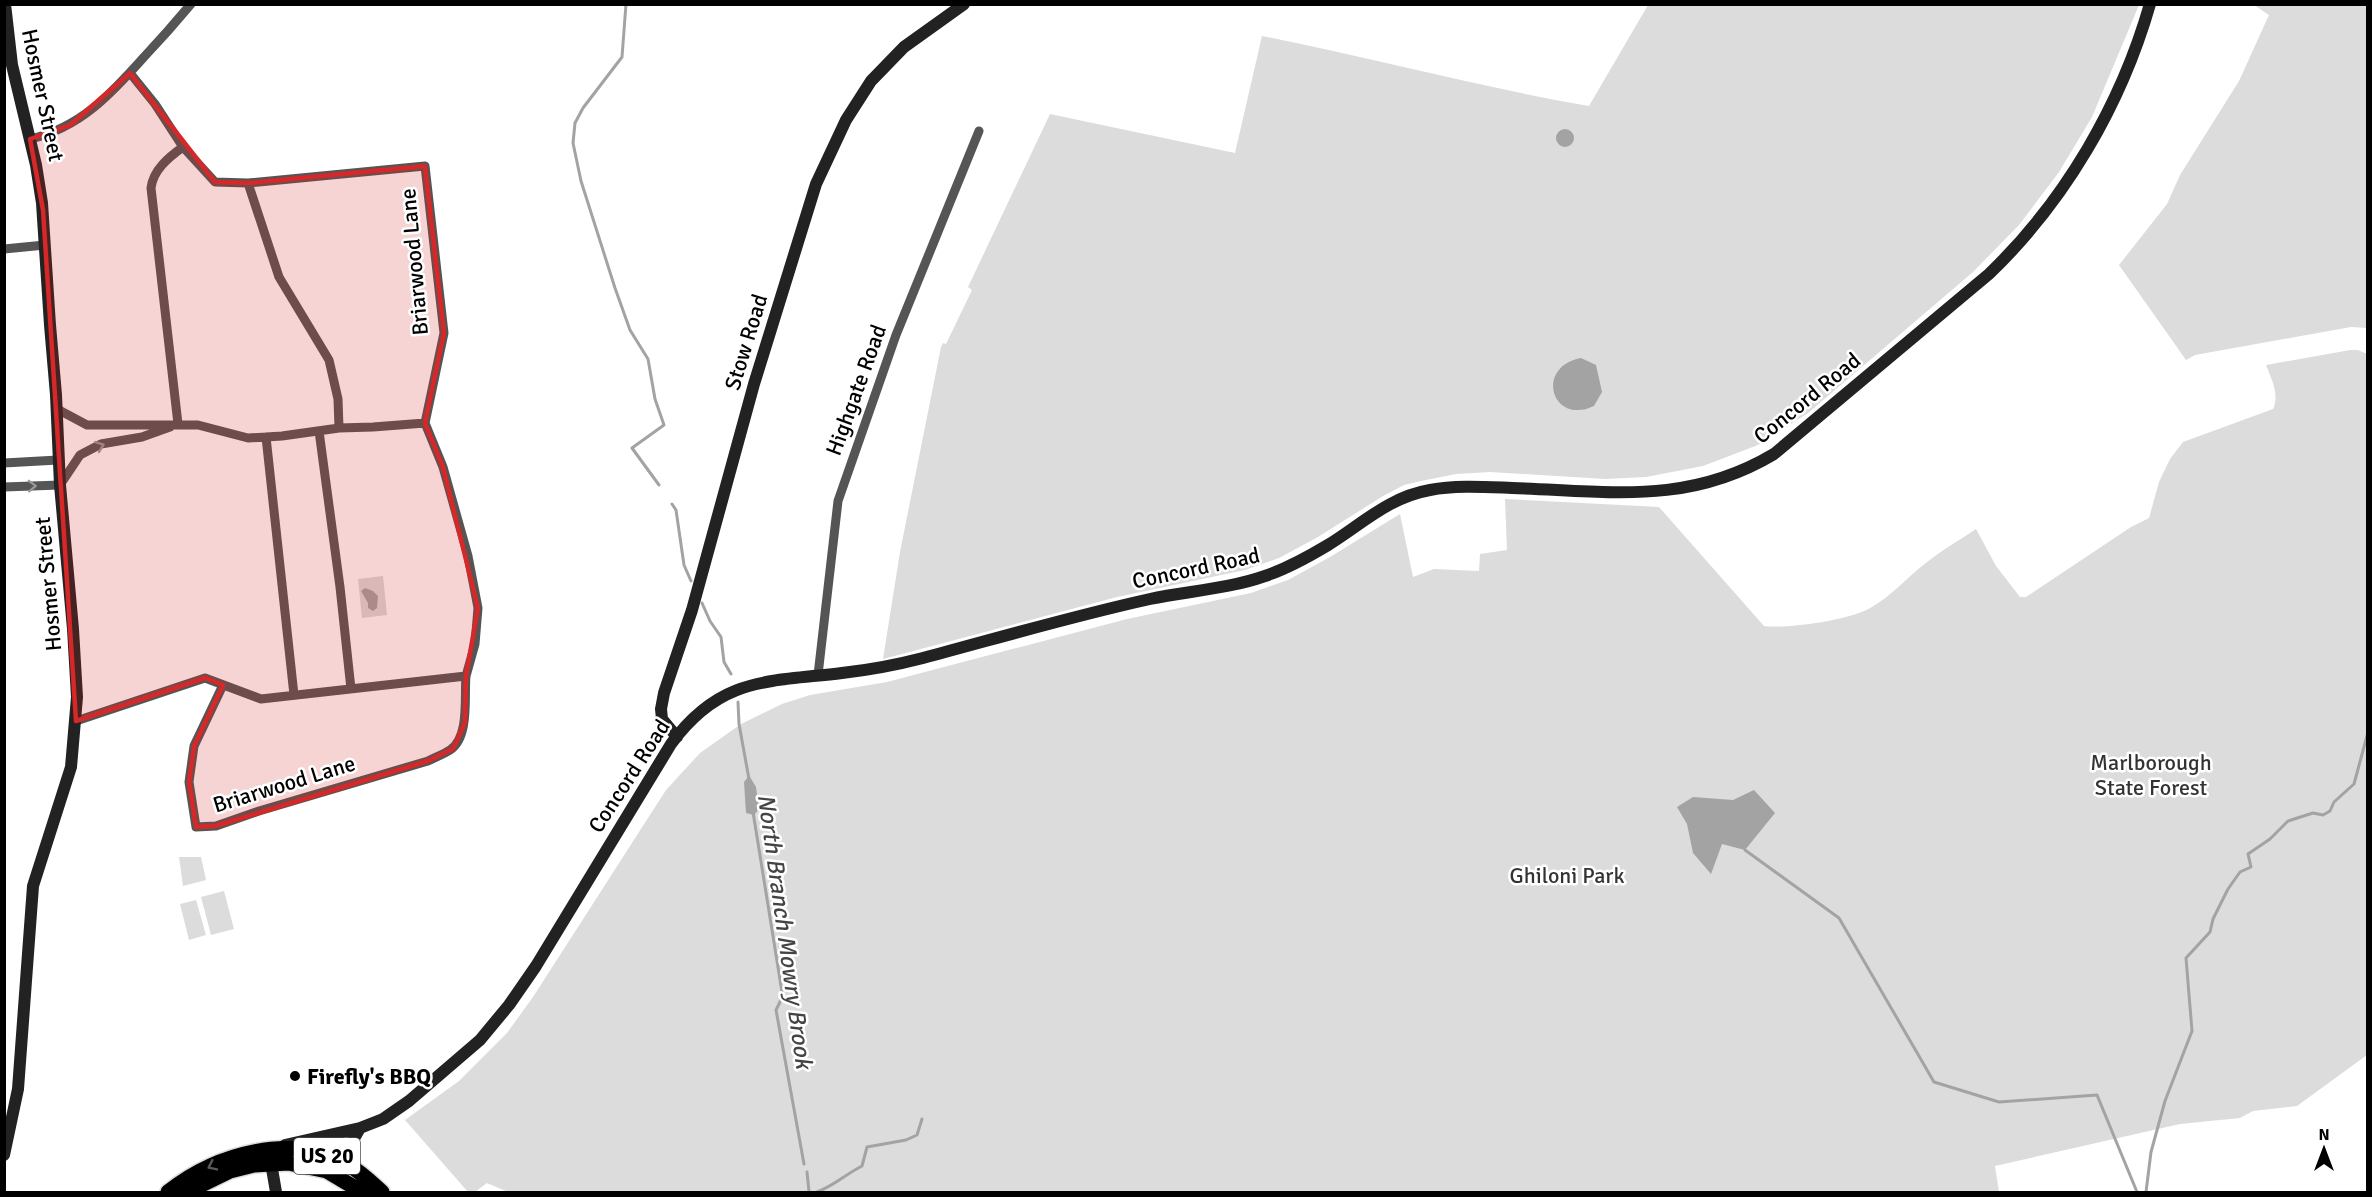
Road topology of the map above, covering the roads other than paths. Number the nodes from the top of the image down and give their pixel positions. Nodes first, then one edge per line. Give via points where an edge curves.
1 (5, 4) edge
2 (190, 4) edge
3 (964, 4) edge
4 (2150, 4) edge
5 (8, 65) edge
6 (130, 73) junction
7 (979, 131) dead end
8 (30, 140) junction
9 (183, 147) junction
10 (248, 183) junction
11 (45, 245) junction
12 (4, 249) edge
13 (57, 409) junction
14 (425, 423) junction
15 (178, 424) junction
16 (339, 428) junction
17 (319, 431) junction
18 (266, 437) junction
19 (58, 460) junction
20 (4, 464) edge
21 (60, 485) junction
22 (4, 487) edge
23 (818, 675) junction
24 (466, 676) junction
25 (223, 685) junction
26 (351, 689) junction
27 (294, 695) junction
28 (76, 721) junction
29 (676, 737) junction
30 (360, 1128) junction
31 (340, 1134) junction
32 (260, 1150) junction
33 (4, 1155) edge
34 (271, 1163) junction
35 (330, 1165) junction
36 (168, 1192) edge
37 (187, 1192) edge
38 (276, 1192) edge
39 (362, 1192) edge
40 (382, 1192) edge

1 - 5 street, Hosmer Street
2 - 6 street
3 - 29 street, Stow Road via 904,47 871,81 846,120 816,184 664,693 662,719
4 - 23 street, Concord Road via 2123,80 2092,143 2006,258 1793,440 1754,466 1710,482 1657,492 1431,489 1387,504 1310,556 1245,583 1148,599 904,663
5 - 8 street, Hosmer Street
6 - 8 street via 90,112 49,135
6 - 9 street, Briarwood Lane
7 - 23 street, Highgate Road via 896,335 838,501
8 - 11 street, Hosmer Street via 41,190
9 - 10 street, Briarwood Lane via 214,182
9 - 15 street via 153,176 151,188
10 - 14 street, Briarwood Lane via 425,166 444,333
10 - 16 street via 279,277 329,360 338,399
11 - 12 street
11 - 13 street, Hosmer Street
13 - 15 street via 87,425
13 - 19 street, Hosmer Street
14 - 16 street
14 - 24 street, Briarwood Lane via 443,467 478,608 475,644
15 - 18 street via 248,438
21 -> 15 street via 80,454 101,444 142,437
16 - 17 street
17 - 18 street
17 - 26 street
18 - 27 street
19 - 20 street
19 - 21 street, Hosmer Street
22 -> 21 street
21 - 28 street, Hosmer Street via 73,629
23 - 29 street, Concord Road via 768,681 732,691 698,713
24 - 25 street, Briarwood Lane via 465,723 453,748 429,761 216,826 196,827 189,782 194,746
24 - 26 street
25 - 27 street via 261,699
25 - 28 street via 205,678
26 - 27 street
28 - 33 street, Hosmer Street via 71,767 33,886 19,1081
29 - 30 street, Concord Road via 536,966 496,1021 463,1056 409,1101
30 - 31 street, Concord Road
30 - 35 street via 344,1156
31 - 32 street, Concord Road
31 - 35 street via 334,1140
32 - 35 main road, US 20 via 296,1150
32 -> 36 main road, US 20 via 216,1164
34 - 35 main road, US 20
34 - 37 main road, US 20 via 230,1171
34 - 38 street
35 - 39 main road, US 20
35 - 40 main road, US 20 via 366,1177

